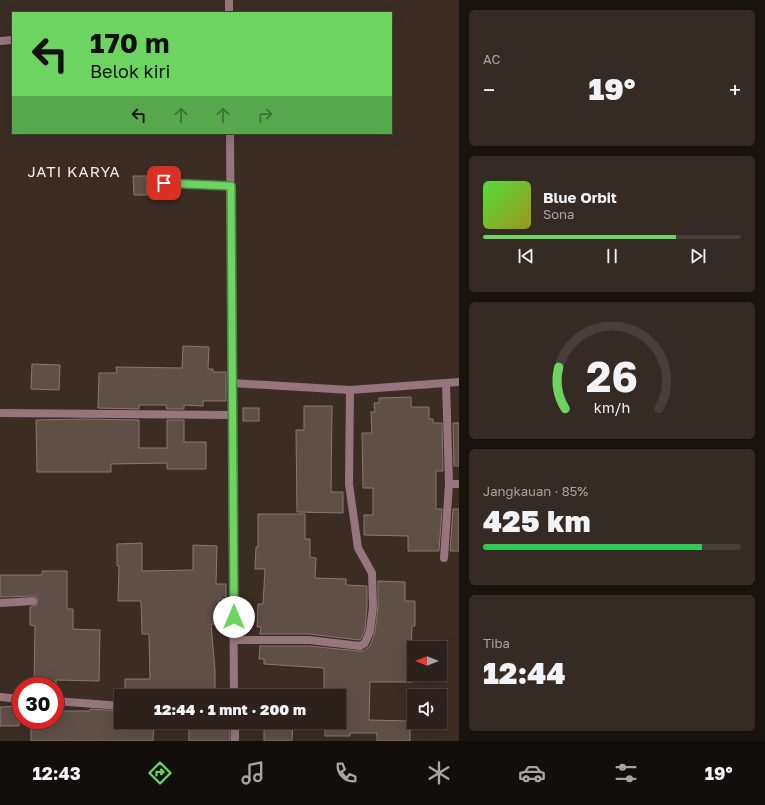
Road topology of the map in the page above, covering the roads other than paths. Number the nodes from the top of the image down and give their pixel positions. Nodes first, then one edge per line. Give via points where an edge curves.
1 (229, 0) edge
2 (229, 12) edge
3 (12, 40) edge
4 (0, 41) edge
5 (230, 134) edge
6 (151, 182) dead end
7 (231, 186) junction
8 (459, 382) edge
9 (232, 383) junction
10 (446, 383) junction
11 (350, 390) junction
12 (0, 413) edge
13 (232, 415) junction
14 (449, 484) junction
15 (459, 484) edge
16 (444, 558) dead end
17 (34, 601) dead end
18 (0, 603) edge
19 (234, 640) junction
20 (234, 689) edge
21 (0, 697) edge
22 (12, 698) edge
23 (64, 702) edge
24 (114, 705) edge
25 (234, 729) edge
26 (235, 741) edge

1 - 2 street
3 - 4 street
5 - 7 street
6 - 7 street
7 - 9 street
8 - 10 street
9 - 11 street
9 - 13 street
10 - 11 street
10 - 14 street
11 - 19 street via 349,484 358,548 372,573 373,607 370,631 365,644 360,646 309,640
12 - 13 street
13 - 19 street
14 - 15 street
14 - 16 street
17 - 18 street
19 - 20 street
21 - 22 street
23 - 24 street
25 - 26 street

